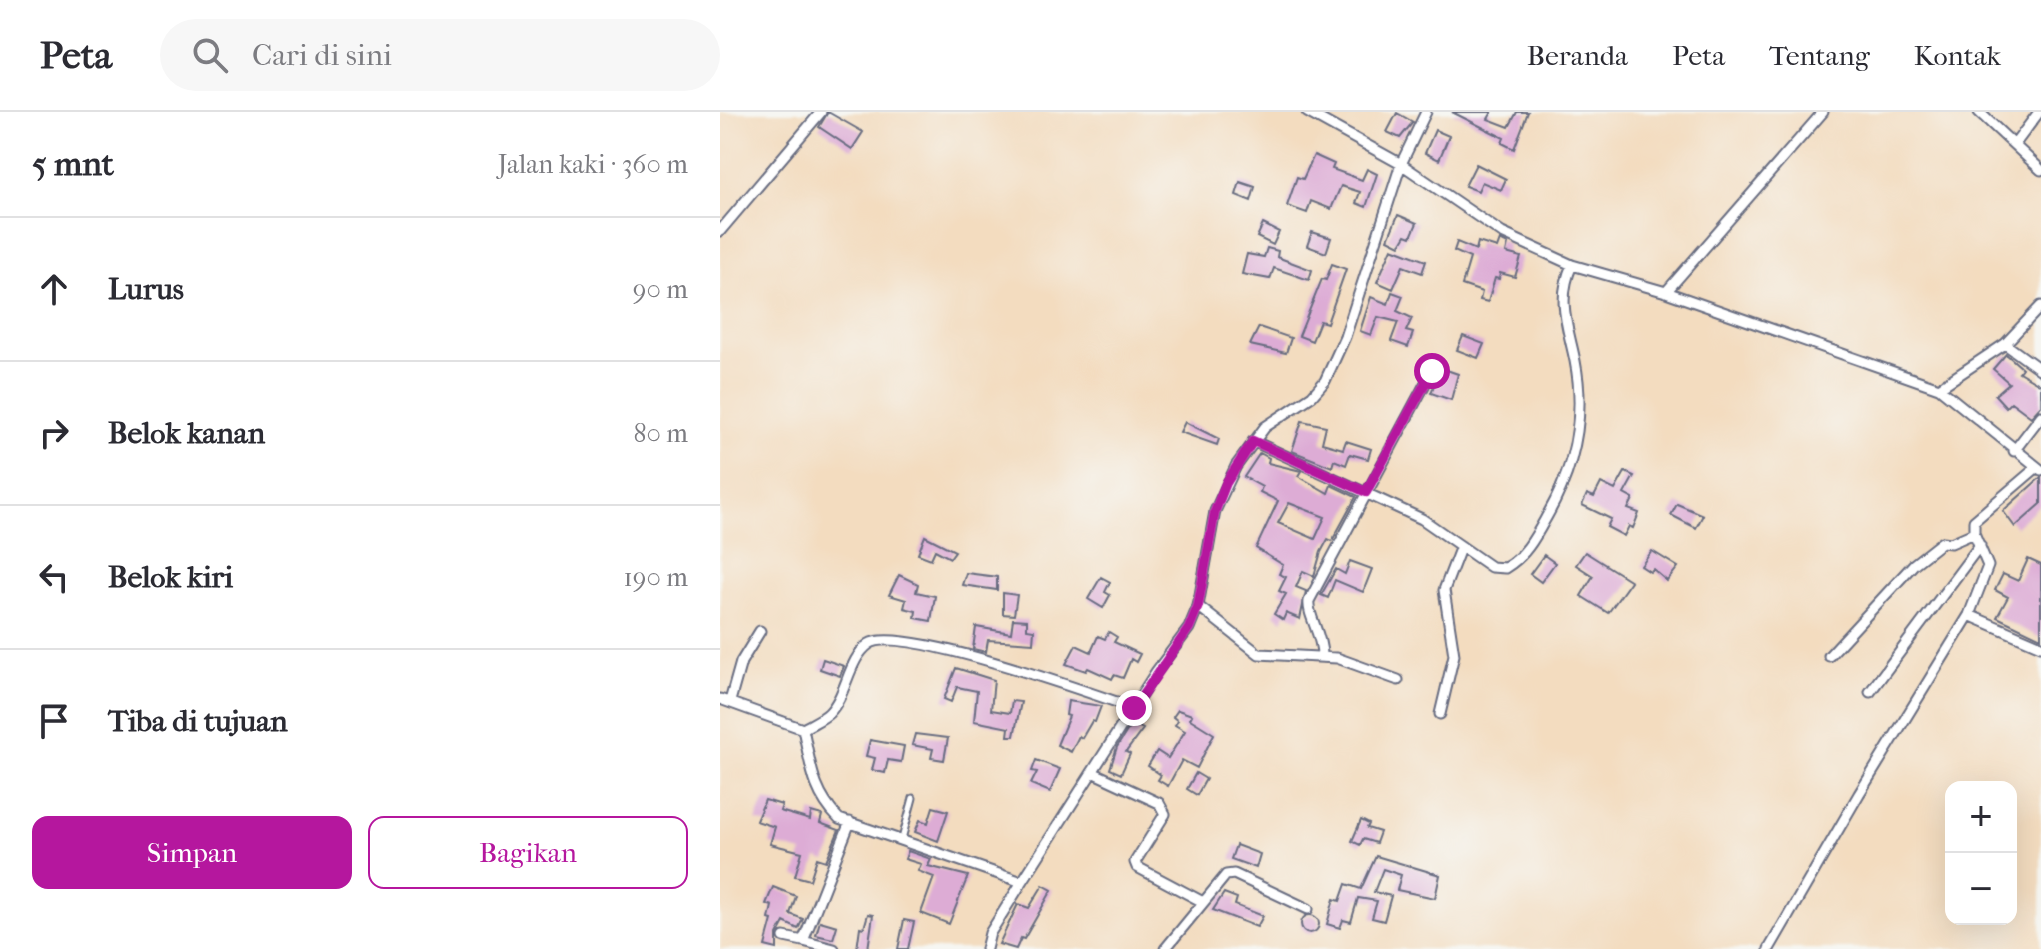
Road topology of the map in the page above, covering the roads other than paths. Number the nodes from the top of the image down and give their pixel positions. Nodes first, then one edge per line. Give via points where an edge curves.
1 (821, 112) edge
2 (1307, 112) edge
3 (1426, 112) edge
4 (1823, 112) edge
5 (1979, 112) edge
6 (2039, 112) edge
7 (2015, 144) junction
8 (1401, 164) junction
9 (2041, 170) edge
10 (720, 231) edge
11 (1572, 265) junction
12 (1666, 292) junction
13 (2041, 306) edge
14 (2005, 344) junction
15 (2041, 370) edge
16 (1432, 371) dead end
17 (1939, 388) junction
18 (2041, 416) edge
19 (1253, 441) junction
20 (2014, 451) junction
21 (2038, 469) edge
22 (1366, 492) junction
23 (1974, 533) junction
24 (1980, 545) junction
25 (1461, 546) junction
26 (1198, 606) junction
27 (1969, 615) junction
28 (760, 631) dead end
29 (2041, 646) edge
30 (1322, 655) junction
31 (1829, 656) dead end
32 (1398, 680) dead end
33 (1870, 692) dead end
34 (725, 700) edge
35 (1134, 708) junction
36 (1440, 714) dead end
37 (803, 729) junction
38 (1092, 772) junction
39 (913, 798) dead end
40 (850, 822) junction
41 (901, 840) junction
42 (1022, 882) junction
43 (1203, 902) junction
44 (1308, 909) dead end
45 (784, 937) dead end
46 (803, 941) junction
47 (834, 949) edge
48 (986, 949) edge
49 (1165, 949) edge
50 (1769, 949) edge

1 - 10 street
2 - 8 street
3 - 8 street
4 - 12 street
5 - 7 street
6 - 7 street
7 - 9 street
8 - 11 street via 1502,233
8 - 19 street via 1345,337 1325,381
11 - 12 street
11 - 25 street via 1562,300 1579,389 1573,458 1531,545 1514,563 1491,567
12 - 17 street
13 - 14 street
14 - 15 street
14 - 17 street
16 - 22 street
17 - 20 street
18 - 20 street
19 - 22 street
19 - 26 street via 1215,511
20 - 21 street
21 - 23 street via 1974,521
22 - 25 street via 1422,519
22 - 30 street via 1309,601
23 - 24 street
23 - 31 street via 1942,542 1914,564
24 - 27 street via 1988,566
24 - 33 street
25 - 36 street via 1444,590 1454,655
26 - 30 street via 1259,654
26 - 35 street via 1189,628
27 - 29 street
27 - 50 street
28 - 34 street
30 - 32 street
34 - 37 street
35 - 37 street via 961,653 881,639 867,645 857,659 829,713
35 - 38 street
37 - 40 street via 822,802
38 - 42 street
38 - 43 street via 1159,803 1165,814 1135,862 1137,867
39 - 41 lane
40 - 41 street
40 - 46 street
41 - 42 street
42 - 48 street via 990,933
43 - 44 street via 1221,878 1234,874
43 - 49 street
45 - 46 street
46 - 47 street

